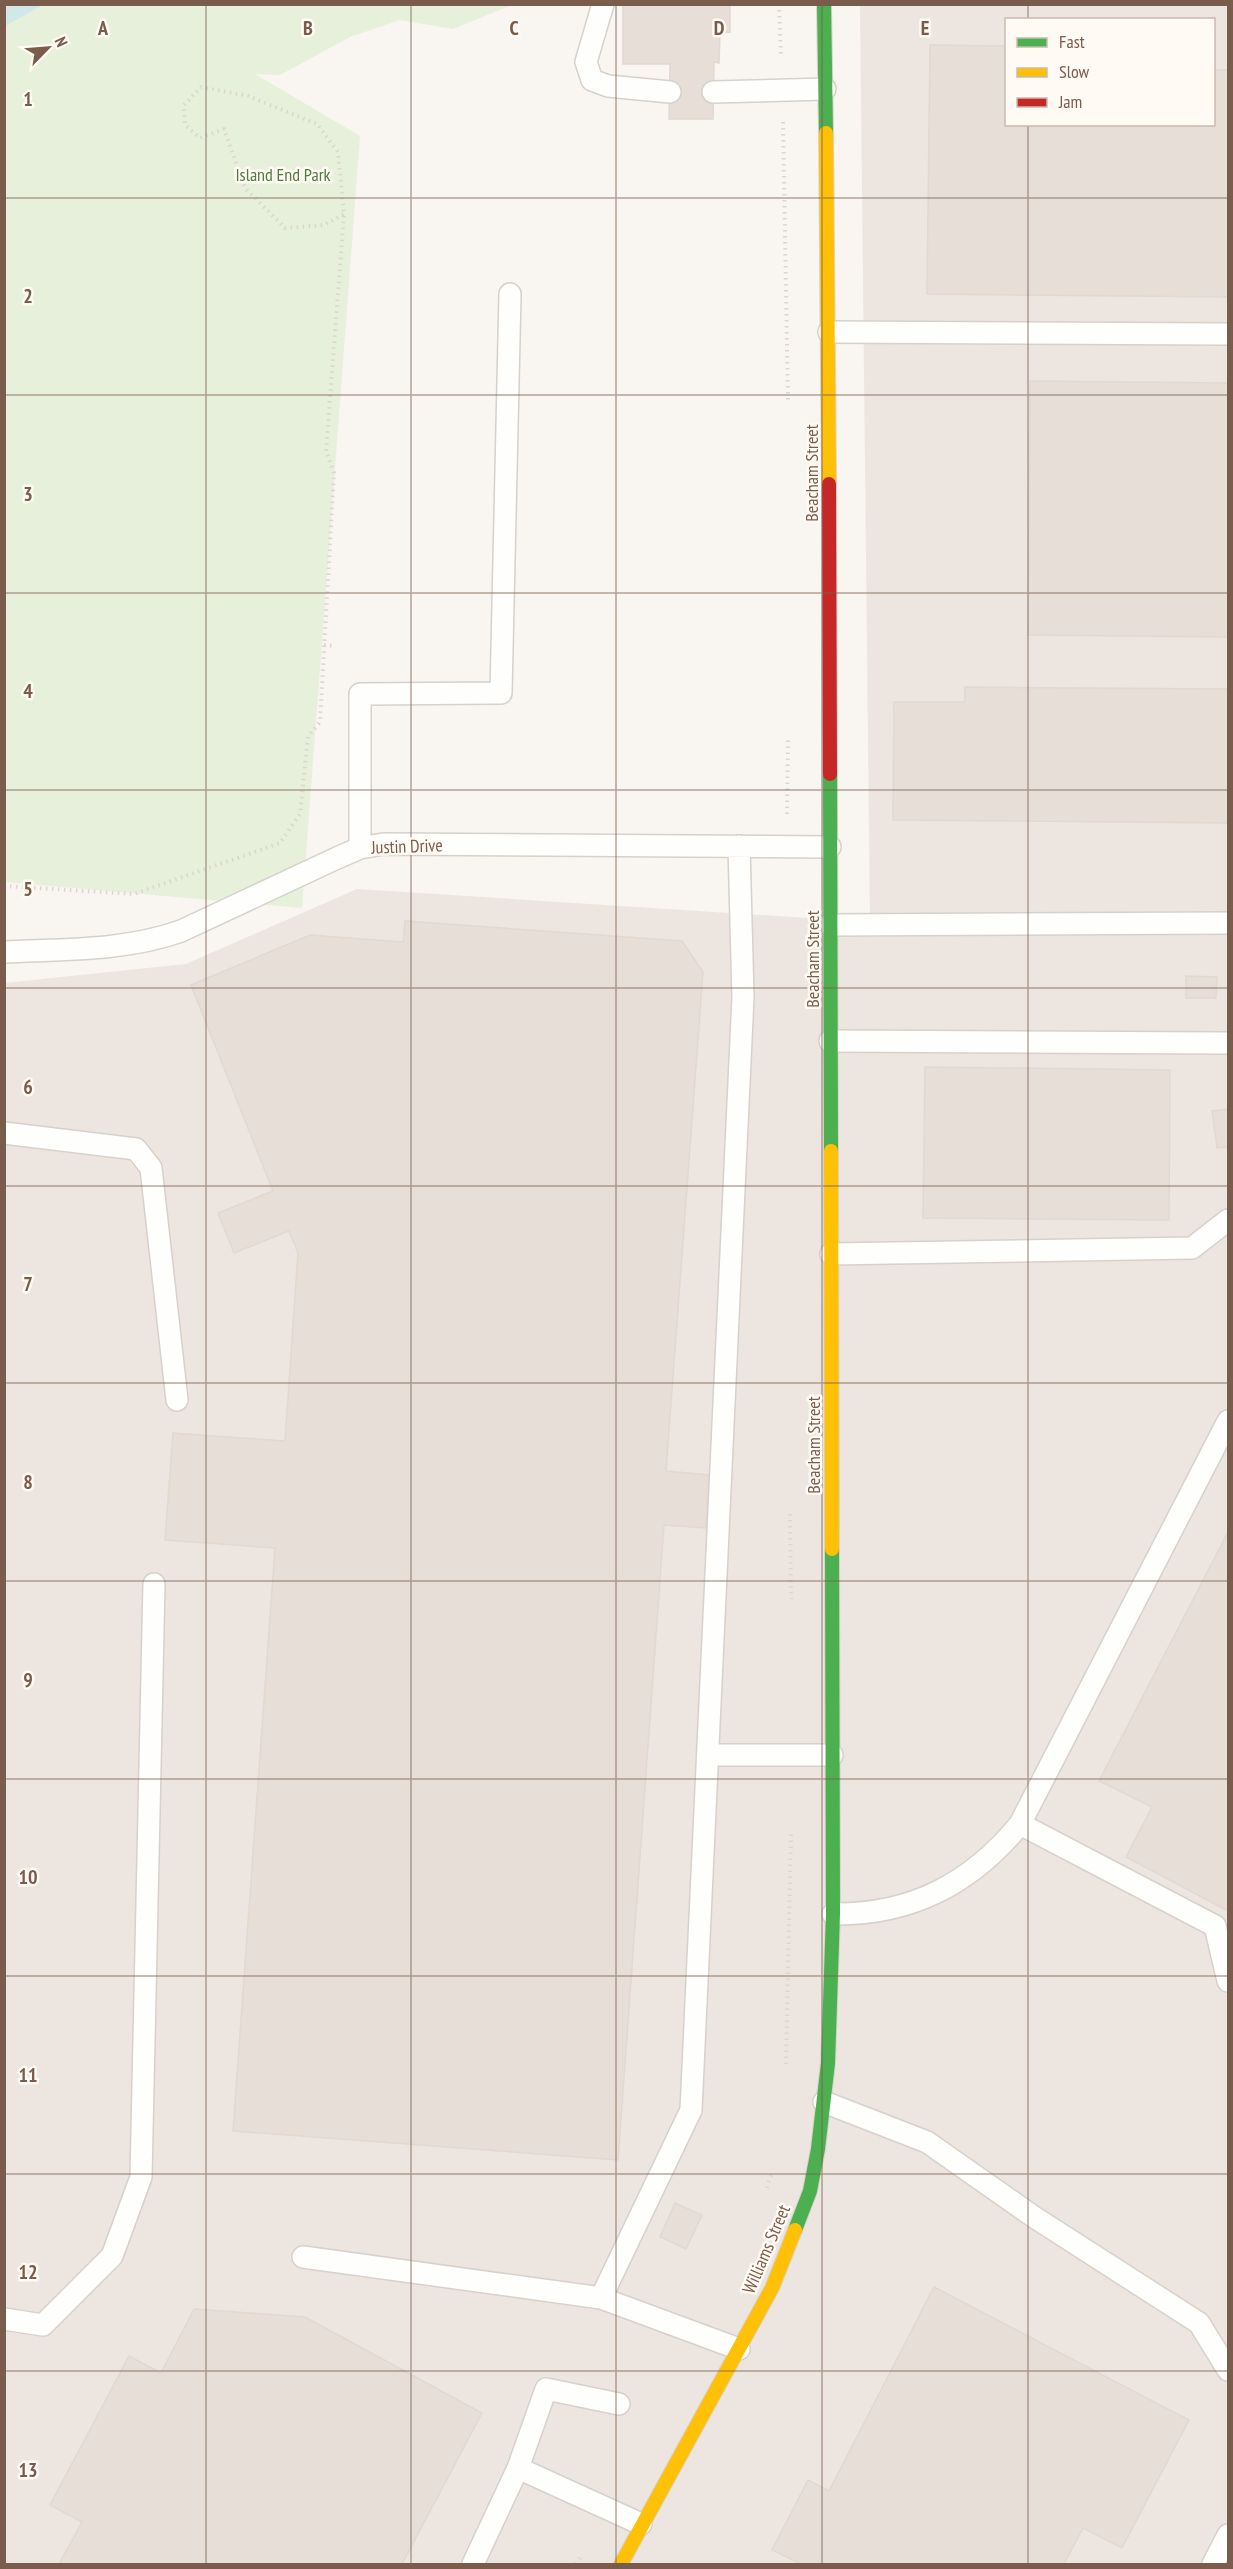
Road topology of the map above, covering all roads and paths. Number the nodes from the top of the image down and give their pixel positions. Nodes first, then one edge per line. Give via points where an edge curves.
1 (603, 4) edge
2 (779, 4) edge
3 (824, 4) edge
4 (825, 89) junction
5 (670, 92) dead end
6 (714, 92) dead end
7 (782, 92) junction
8 (344, 214) junction
9 (510, 294) dead end
10 (829, 332) junction
11 (1228, 334) edge
12 (788, 407) dead end
13 (324, 645) junction
14 (334, 646) dead end
15 (788, 730) dead end
16 (739, 846) junction
17 (787, 846) junction
18 (830, 847) junction
19 (360, 848) junction
20 (4, 886) edge
21 (1228, 923) edge
22 (830, 925) junction
23 (4, 952) edge
24 (830, 1041) junction
25 (1228, 1043) edge
26 (4, 1133) edge
27 (1228, 1220) edge
28 (831, 1254) junction
29 (177, 1400) dead end
30 (1228, 1421) edge
31 (790, 1513) dead end
32 (154, 1584) dead end
33 (791, 1606) dead end
34 (708, 1755) junction
35 (832, 1755) junction
36 (1020, 1824) junction
37 (791, 1827) dead end
38 (832, 1914) junction
39 (1228, 1981) edge
40 (786, 2070) dead end
41 (824, 2102) junction
42 (772, 2170) dead end
43 (766, 2191) dead end
44 (303, 2257) dead end
45 (601, 2298) junction
46 (4, 2319) edge
47 (739, 2349) junction
48 (1228, 2370) edge
49 (619, 2404) dead end
50 (518, 2468) junction
51 (608, 2509) junction
52 (641, 2524) junction
53 (1228, 2535) edge
54 (473, 2565) edge
55 (576, 2565) edge
56 (621, 2565) edge
57 (1213, 2565) edge

1 - 5 lane via 586,62 592,80 608,86
2 - 7 path
3 - 4 main road, Beacham Street
4 - 7 lane
4 - 10 main road, Beacham Street
6 - 7 lane
7 - 12 path
8 - 8 path via 338,152 317,124 248,96 201,87 184,105 184,125 200,138 224,129 245,188 285,228 324,225
8 - 13 path via 326,452 334,473
9 - 19 lane via 501,693 360,694
10 - 11 lane
10 - 18 main road, Beacham Street
13 - 14 path
13 - 20 path via 320,722 308,737 300,814 280,843 134,894
15 - 17 path
16 - 17 lane, Justin Drive
16 - 19 lane, Justin Drive via 383,844
16 - 34 lane via 743,998
17 - 18 lane, Justin Drive
18 - 22 main road, Beacham Street
19 - 23 lane, Justin Drive via 160,938 134,944
21 - 22 lane
22 - 24 main road, Beacham Street
24 - 25 lane
24 - 28 main road, Beacham Street
26 - 29 lane via 136,1149 151,1168
27 - 28 lane via 1192,1248
28 - 35 main road, Beacham Street
30 - 36 lane
31 - 33 path
32 - 46 lane via 141,2177 112,2256 44,2325
34 - 35 lane
34 - 45 lane via 691,2110
35 - 38 main road, Beacham Street
36 - 38 lane via 986,1859 937,1893 883,1911
36 - 39 lane via 1215,1926
37 - 40 path
38 - 41 main road, Williams Street
41 - 47 main road, Williams Street via 810,2191 772,2288
41 - 48 lane via 927,2142 1034,2217 1199,2323
42 - 43 path
44 - 45 lane
45 - 47 lane
47 - 52 main road, Williams Street
49 - 50 lane via 546,2389
50 - 51 lane
50 - 54 lane
51 - 52 lane
51 - 55 path
52 - 56 main road, Williams Street
53 - 57 lane

